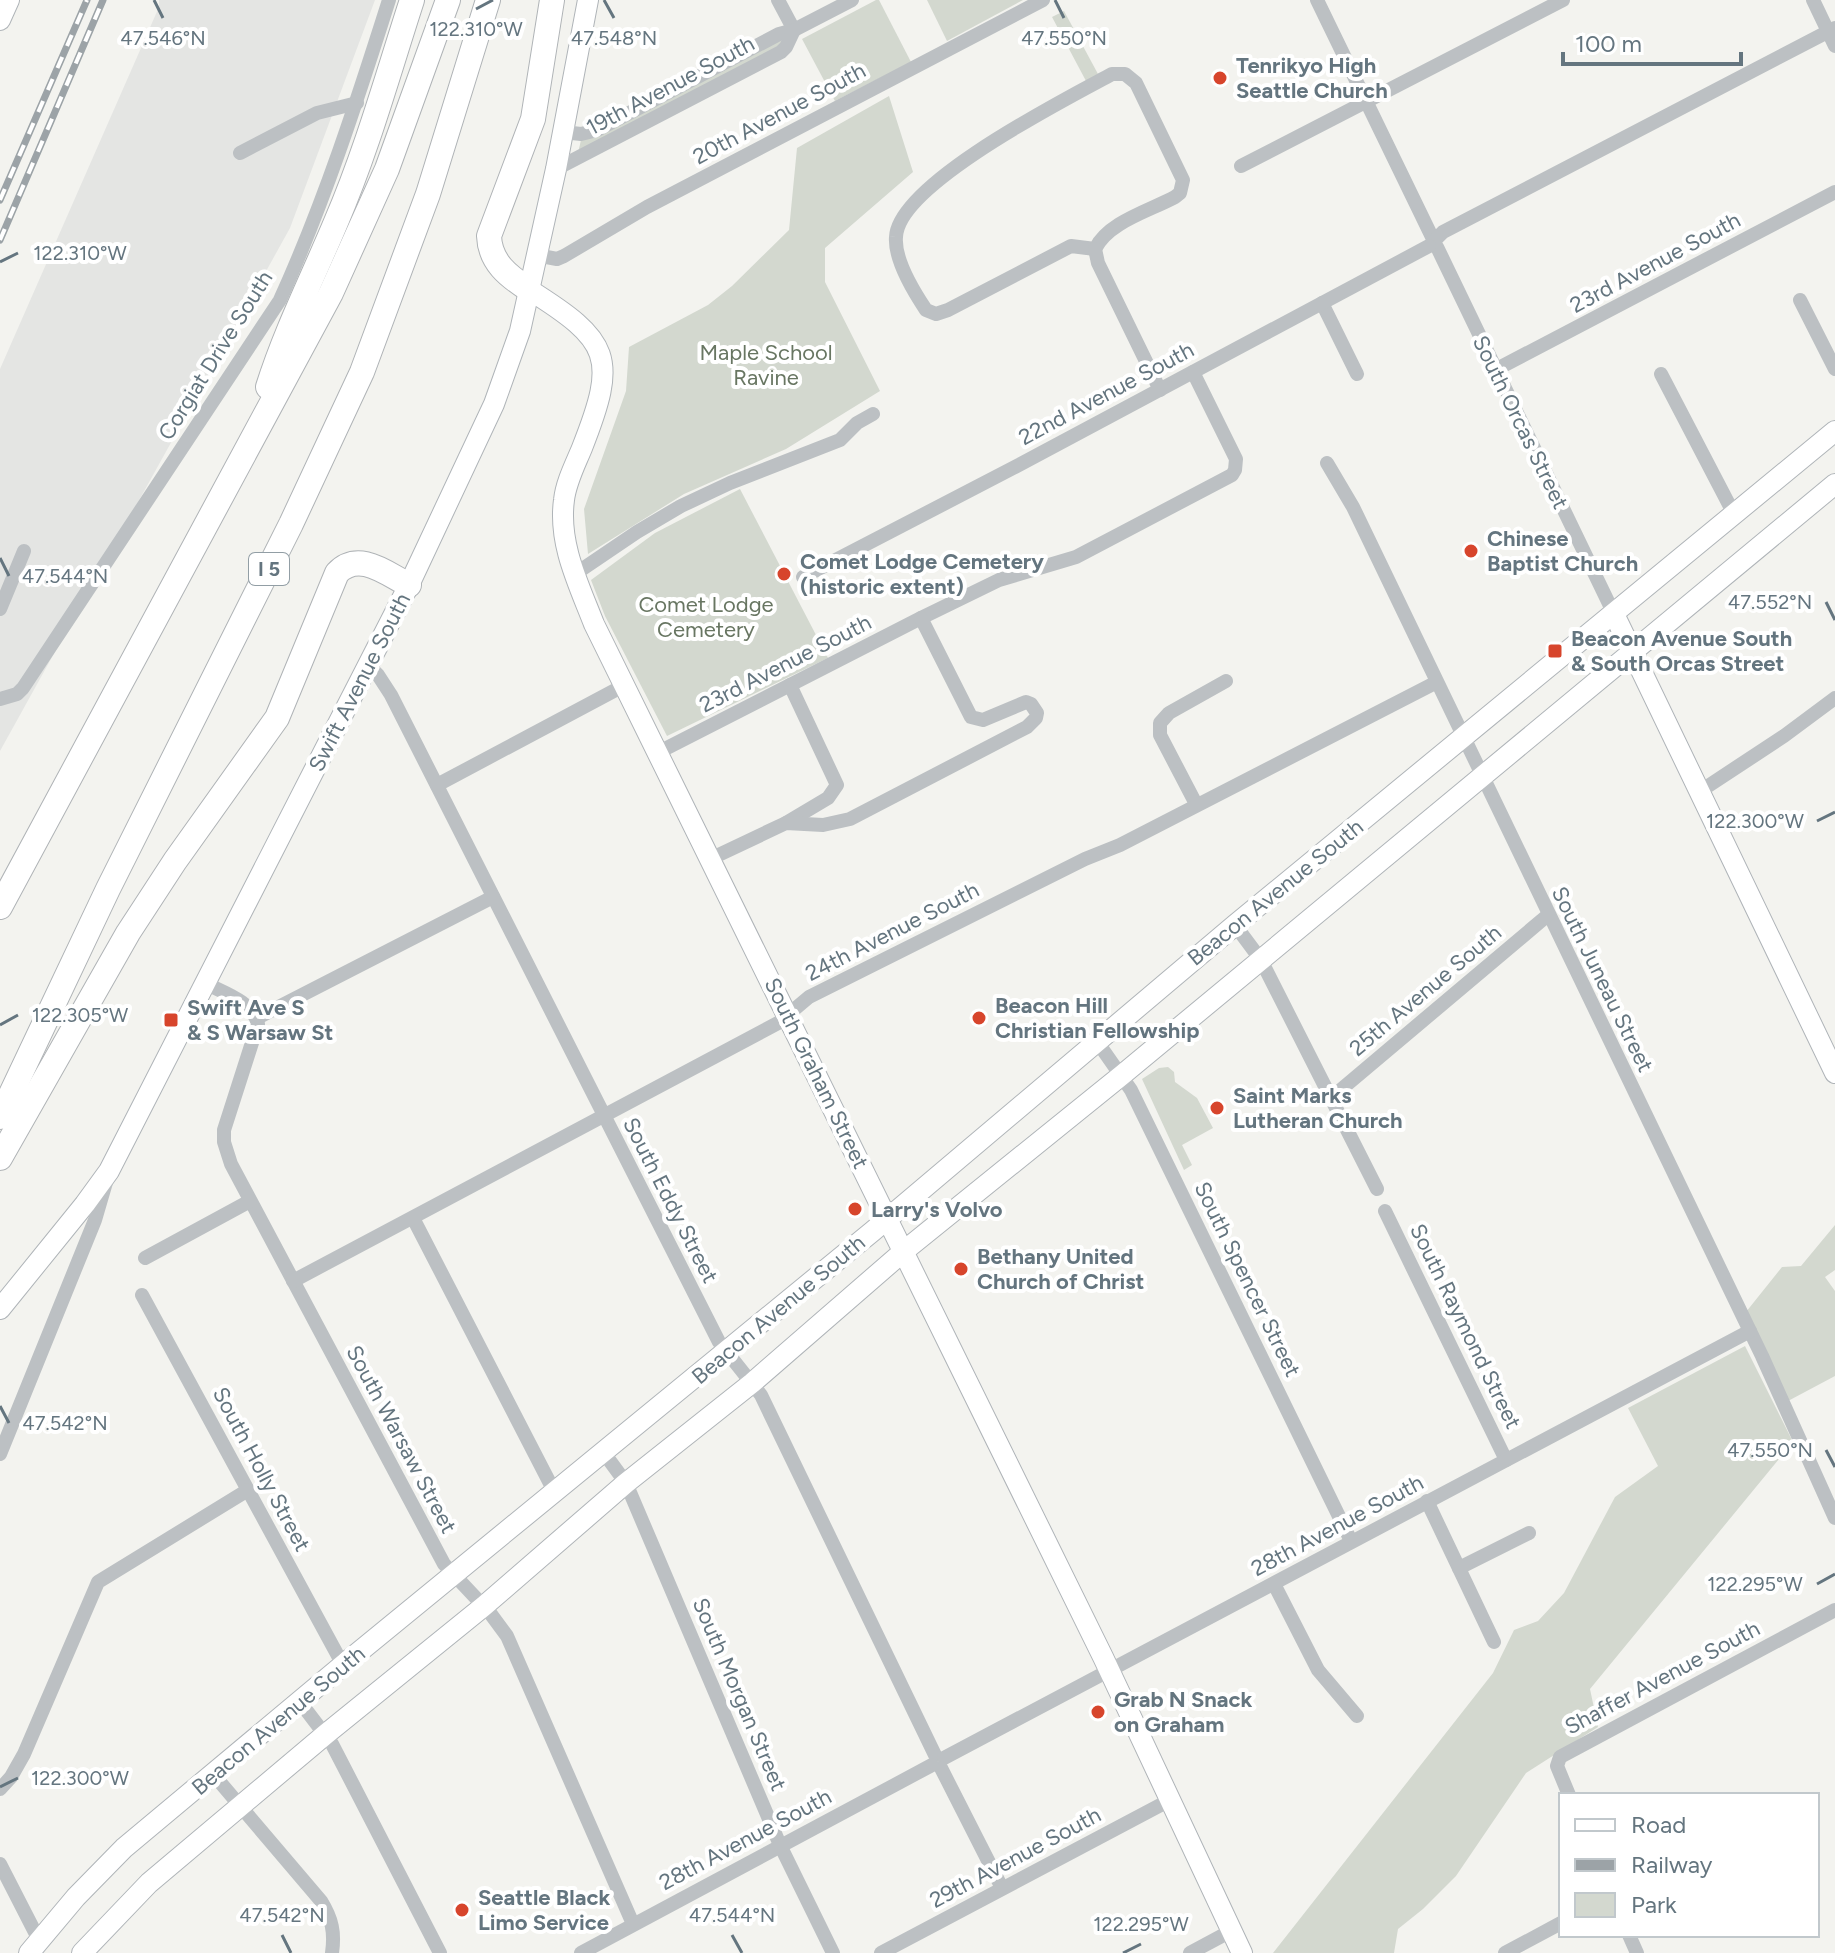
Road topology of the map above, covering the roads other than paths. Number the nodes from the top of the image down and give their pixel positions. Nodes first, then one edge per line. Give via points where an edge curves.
1 (9, 0) edge
2 (389, 0) edge
3 (412, 0) edge
4 (448, 0) edge
5 (488, 0) edge
6 (552, 0) edge
7 (588, 0) edge
8 (778, 0) edge
9 (852, 0) edge
10 (1043, 0) edge
11 (1317, 0) edge
12 (1563, 0) edge
13 (1813, 0) edge
14 (0, 20) edge
15 (794, 30) junction
16 (1833, 35) edge
17 (1365, 101) junction
18 (357, 103) junction
19 (563, 132) junction
20 (240, 153) dead end
21 (1241, 166) dead end
22 (556, 169) junction
23 (1835, 192) edge
24 (1434, 242) junction
25 (1095, 249) junction
26 (536, 255) junction
27 (528, 289) junction
28 (1800, 300) dead end
29 (1322, 303) junction
30 (1835, 369) edge
31 (1495, 370) junction
32 (1193, 372) junction
33 (1357, 374) dead end
34 (1661, 374) dead end
35 (1160, 390) junction
36 (873, 414) dead end
37 (1835, 431) edge
38 (250, 441) junction
39 (1327, 463) dead end
40 (1835, 484) edge
41 (1735, 516) junction
42 (24, 551) dead end
43 (575, 574) junction
44 (803, 577) dead end
45 (409, 585) junction
46 (0, 609) edge
47 (1614, 614) junction
48 (921, 618) junction
49 (1633, 651) junction
50 (367, 664) junction
51 (1226, 681) dead end
52 (1435, 683) junction
53 (790, 685) junction
54 (623, 686) junction
55 (4, 698) edge
56 (1835, 698) edge
57 (1463, 738) junction
58 (657, 753) junction
59 (1482, 777) junction
60 (437, 785) junction
61 (1699, 792) junction
62 (1196, 804) junction
63 (786, 823) junction
64 (710, 859) junction
65 (493, 897) junction
66 (0, 907) edge
67 (1548, 915) junction
68 (1235, 925) junction
69 (1261, 960) junction
70 (205, 983) junction
71 (788, 1014) junction
72 (257, 1018) junction
73 (1096, 1040) junction
74 (1834, 1067) edge
75 (1122, 1075) junction
76 (1331, 1098) junction
77 (603, 1115) junction
78 (0, 1117) edge
79 (0, 1158) edge
80 (109, 1171) junction
81 (1377, 1189) dead end
82 (250, 1201) junction
83 (1385, 1211) dead end
84 (413, 1218) junction
85 (888, 1218) junction
86 (904, 1251) junction
87 (145, 1258) dead end
88 (293, 1281) junction
89 (142, 1295) dead end
90 (0, 1309) edge
91 (1750, 1331) junction
92 (726, 1352) junction
93 (752, 1383) junction
94 (604, 1453) junction
95 (0, 1454) edge
96 (1506, 1460) junction
97 (626, 1483) junction
98 (248, 1490) junction
99 (555, 1493) junction
100 (1427, 1501) junction
101 (1835, 1518) edge
102 (1529, 1533) dead end
103 (1351, 1541) junction
104 (1459, 1568) junction
105 (452, 1575) junction
106 (1274, 1584) junction
107 (484, 1606) junction
108 (1835, 1610) edge
109 (1494, 1642) dead end
110 (343, 1665) junction
111 (1110, 1671) junction
112 (300, 1702) junction
113 (1357, 1716) dead end
114 (326, 1734) junction
115 (938, 1762) junction
116 (213, 1774) junction
117 (0, 1789) edge
118 (1568, 1793) edge
119 (1170, 1800) junction
120 (241, 1806) junction
121 (780, 1845) junction
122 (0, 1864) edge
123 (1002, 1888) junction
124 (633, 1924) junction
125 (1559, 1924) edge
126 (1231, 1931) junction
127 (34, 1946) edge
128 (82, 1953) edge
129 (332, 1953) edge
130 (440, 1953) edge
131 (581, 1953) edge
132 (833, 1953) edge
133 (881, 1953) edge
134 (1190, 1953) edge
135 (1242, 1953) edge
136 (1505, 1953) edge

1 - 14 main road
2 - 18 street, Corgiat Drive South
3 - 38 highway via 362,155 281,345
4 - 38 highway via 387,169 331,293
5 - 78 highway, I 5 via 428,194 362,372
6 - 27 highway via 533,119 489,236 498,264
7 - 19 main road, Swift Avenue South
8 - 15 street
9 - 15 street, 19th Avenue South
10 - 26 street, 20th Avenue South via 647,207 564,256
11 - 17 street, South Orcas Street
12 - 17 street
13 - 16 street
15 - 19 street, 19th Avenue South via 597,130
15 - 22 street, 19th Avenue South via 781,52
16 - 24 street, 22nd Avenue South via 1443,232
17 - 21 street
17 - 24 street, South Orcas Street
18 - 20 street via 317,113
18 - 55 street, Corgiat Drive South via 280,300 23,688
19 - 22 main road, Swift Avenue South
22 - 26 main road, Swift Avenue South
23 - 31 street, 23rd Avenue South
24 - 29 street, 22nd Avenue South
24 - 31 street, South Orcas Street
25 - 25 street via 1104,234 1175,197 1183,185 1136,83 1125,74 1112,74 1001,136 922,195 901,218 895,239 900,260 931,313 948,310 1071,246
25 - 35 street
26 - 27 main road, Swift Avenue South
27 - 43 main road, South Graham Street via 587,331 602,370 598,406 564,498 565,543
27 - 45 main road, Swift Avenue South via 520,331 494,404
28 - 30 street
29 - 32 street, 22nd Avenue South
29 - 33 street
31 - 47 street, South Orcas Street
32 - 35 street, 22nd Avenue South
32 - 48 street, 23rd Avenue South via 1236,459 1227,478 1076,557 999,580
34 - 41 street
35 - 44 street, 22nd Avenue South
36 - 43 street via 840,440 681,506
37 - 41 main road, Beacon Avenue South
38 - 66 highway
39 - 52 street, South Juneau Street
40 - 49 main road, Beacon Avenue South
41 - 47 main road, Beacon Avenue South
42 - 46 street
43 - 54 main road, South Graham Street
45 - 50 main road, Swift Avenue South
45 - 79 highway via 364,563 349,564 337,573 277,718 128,933
47 - 49 main road, South Orcas Street
47 - 57 main road, Beacon Avenue South
48 - 53 street, 23rd Avenue South
48 - 63 street via 968,714 983,720 1026,702 1037,713 1033,723 850,819 823,825
49 - 59 main road, Beacon Avenue South
49 - 61 main road, South Orcas Street
50 - 60 street, South Eddy Street via 384,683
50 - 70 main road, Swift Avenue South
51 - 62 street via 1160,723 1160,735
52 - 57 street, South Juneau Street
52 - 62 street, 24th Avenue South
53 - 58 street, 23rd Avenue South
53 - 63 street via 837,785 828,798
54 - 58 main road, South Graham Street
54 - 60 street
56 - 61 street
57 - 59 street, South Juneau Street
57 - 68 main road, Beacon Avenue South
58 - 64 main road, South Graham Street
59 - 67 street, South Juneau Street
59 - 69 main road, Beacon Avenue South
60 - 65 street, South Eddy Street
61 - 74 main road, South Orcas Street
62 - 71 street, 24th Avenue South via 865,968
63 - 64 street
64 - 71 main road, South Graham Street
65 - 72 street
65 - 77 street, South Eddy Street
67 - 76 street, 25th Avenue South
67 - 91 street, South Juneau Street
68 - 69 street
68 - 73 main road, Beacon Avenue South
69 - 75 main road, Beacon Avenue South
69 - 76 street
70 - 72 street via 248,1006
70 - 80 main road, Swift Avenue South
71 - 77 street, 24th Avenue South
71 - 85 main road, South Graham Street
72 - 82 street, South Warsaw Street via 258,1029 224,1130 226,1152
73 - 75 street, South Spencer Street
73 - 85 main road, Beacon Avenue South
75 - 86 main road, Beacon Avenue South
75 - 103 street, South Spencer Street
76 - 81 street
77 - 84 street, 24th Avenue South
77 - 92 street, South Eddy Street
80 - 90 main road, Swift Avenue South
80 - 95 street via 95,1220
82 - 87 street
82 - 88 street, South Warsaw Street
83 - 96 street, South Raymond Street
84 - 88 street, 24th Avenue South
84 - 99 street
85 - 86 main road, South Graham Street
85 - 92 main road, Beacon Avenue South
86 - 93 main road, Beacon Avenue South
86 - 111 main road, South Graham Street
88 - 105 street, South Warsaw Street
89 - 98 street, South Holly Street
91 - 96 street, 28th Avenue South
91 - 101 street, South Juneau Street
92 - 93 street, South Eddy Street
92 - 94 main road, Beacon Avenue South
93 - 97 main road, Beacon Avenue South
93 - 115 street, South Eddy Street
94 - 97 street, South Morgan Street
94 - 99 main road, Beacon Avenue South
96 - 100 street, 28th Avenue South
97 - 107 main road, Beacon Avenue South
97 - 121 street, South Morgan Street
98 - 110 street, South Holly Street
98 - 117 street via 98,1582 24,1754
99 - 105 main road, Beacon Avenue South
100 - 103 street, 28th Avenue South
100 - 104 street
102 - 104 street
103 - 106 street, 28th Avenue South
104 - 109 street
105 - 107 street, South Warsaw Street
105 - 110 main road, Beacon Avenue South
106 - 111 street, 28th Avenue South
106 - 113 street via 1318,1670
107 - 114 main road, Beacon Avenue South
107 - 124 street, South Warsaw Street via 507,1636
108 - 118 street, Shaffer Avenue South via 1560,1757 1557,1766
110 - 112 main road, Beacon Avenue South
111 - 115 street, 28th Avenue South
111 - 119 main road, South Graham Street
112 - 114 street
112 - 116 main road, Beacon Avenue South
114 - 120 main road, Beacon Avenue South
114 - 130 street
115 - 121 street, 28th Avenue South
115 - 123 street, South Eddy Street
116 - 120 street
116 - 127 main road, Beacon Avenue South via 124,1848
119 - 123 street, 29th Avenue South
119 - 126 main road, South Graham Street
120 - 128 main road, Beacon Avenue South via 149,1883
120 - 129 street via 321,1901 332,1925
121 - 124 street, 28th Avenue South
121 - 132 street, South Morgan Street
122 - 127 street
123 - 133 street, 29th Avenue South
124 - 131 street, 28th Avenue South
125 - 136 street
126 - 134 street
126 - 135 main road, South Graham Street

